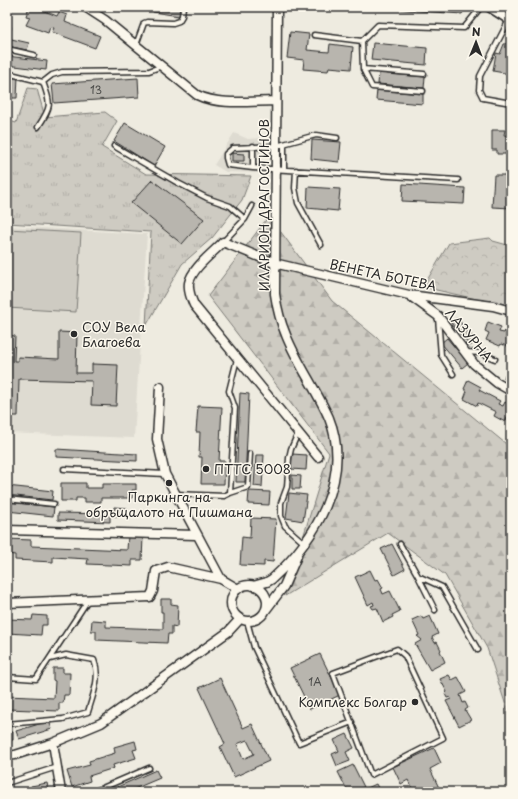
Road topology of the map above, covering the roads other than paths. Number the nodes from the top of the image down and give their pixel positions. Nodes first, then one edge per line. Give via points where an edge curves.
1 (85, 7) edge
2 (183, 7) edge
3 (277, 7) edge
4 (480, 7) edge
5 (489, 7) edge
6 (510, 20) edge
7 (314, 35) dead end
8 (362, 41) junction
9 (136, 45) junction
10 (7, 49) edge
11 (34, 55) dead end
12 (161, 65) junction
13 (362, 70) junction
14 (7, 73) edge
15 (424, 74) dead end
16 (44, 82) junction
17 (423, 91) dead end
18 (276, 101) junction
19 (511, 103) edge
20 (38, 127) dead end
21 (337, 138) dead end
22 (284, 144) junction
23 (114, 146) dead end
24 (254, 146) junction
25 (276, 146) junction
26 (254, 168) junction
27 (280, 169) junction
28 (296, 170) junction
29 (458, 180) dead end
30 (252, 206) dead end
31 (245, 219) junction
32 (223, 242) junction
33 (321, 245) dead end
34 (274, 263) junction
35 (408, 295) junction
36 (511, 311) edge
37 (438, 316) junction
38 (466, 352) junction
39 (237, 359) junction
40 (495, 360) dead end
41 (453, 374) dead end
42 (160, 387) dead end
43 (511, 391) edge
44 (298, 433) junction
45 (250, 454) dead end
46 (318, 457) dead end
47 (64, 469) dead end
48 (164, 474) junction
49 (230, 493) junction
50 (175, 494) junction
51 (7, 499) edge
52 (54, 504) dead end
53 (7, 530) edge
54 (196, 535) junction
55 (400, 544) dead end
56 (302, 546) junction
57 (418, 576) junction
58 (221, 579) junction
59 (254, 586) junction
60 (238, 589) junction
61 (88, 599) junction
62 (7, 603) edge
63 (435, 610) dead end
64 (264, 612) junction
65 (244, 620) junction
66 (478, 650) dead end
67 (50, 659) junction
68 (7, 678) edge
69 (352, 722) junction
70 (7, 724) edge
71 (52, 744) junction
72 (7, 756) edge
73 (57, 768) junction
74 (149, 768) dead end
75 (7, 783) edge
76 (61, 792) edge
77 (93, 792) edge

1 - 9 street
2 - 9 lane via 179,21 144,24
3 - 18 street, ИЛАРИОН ДРАГОСТИНОВ
4 - 8 lane via 464,28 378,25
5 - 6 street
6 - 19 lane via 480,76 479,90 483,98
7 - 8 lane
8 - 13 lane
9 - 12 street
10 - 11 lane
12 - 16 lane via 150,71 56,72
12 - 18 street via 197,95 206,99
13 - 15 lane
13 - 17 lane via 372,86
14 - 16 lane
16 - 20 lane via 50,109
18 - 25 street, ИЛАРИОН ДРАГОСТИНОВ
21 - 22 lane via 316,135
22 - 25 lane
22 - 27 lane
23 - 31 lane via 178,183 230,206
24 - 25 lane
24 - 26 lane
24 - 26 lane via 233,148 226,154 228,165
25 - 27 street, ИЛАРИОН ДРАГОСТИНОВ
26 - 27 lane
27 - 28 lane
27 - 34 street, ИЛАРИОН ДРАГОСТИНОВ
28 - 29 lane
28 - 33 lane via 295,188 298,203
30 - 31 lane
31 - 32 lane
32 - 34 street, ВЕНЕТА БОТЕВА
32 - 39 street via 199,267 189,284 194,305
34 - 35 street, ВЕНЕТА БОТЕВА
34 - 56 street, ИЛАРИОН ДРАГОСТИНОВ via 275,294 282,325 328,418 335,442 335,473 330,494 322,514
35 - 36 street, ВЕНЕТА БОТЕВА via 492,306
35 - 37 street, ЛАЗУРНА
37 - 38 street, ЛАЗУРНА
37 - 41 lane via 440,356
38 - 40 lane via 480,353
38 - 43 street, ЛАЗУРНА via 474,364
39 - 44 street
39 - 49 lane via 229,391 235,408
42 - 48 street via 157,439
44 - 46 street
44 - 56 lane via 289,458 281,516 285,526
45 - 49 lane via 248,487
47 - 48 lane
48 - 50 street
49 - 50 lane via 224,496
50 - 54 street
51 - 52 lane
53 - 54 street
54 - 58 street
55 - 57 lane
56 - 59 street, ИЛАРИОН ДРАГОСТИНОВ via 272,579
56 - 64 street, ИЛАРИОН ДРАГОСТИНОВ via 284,586
57 - 63 lane
57 - 66 lane via 442,587
58 - 60 street
58 - 61 street via 168,567 156,571 150,597
59 - 60 street via 243,586
59 - 64 street via 263,592 265,597
60 - 65 street via 232,596 231,604 234,613
61 - 62 street
61 - 67 lane
64 - 65 street via 257,619
65 - 69 lane via 254,648 299,743
65 - 71 street via 102,723
67 - 68 lane via 36,679
67 - 70 lane via 66,655 94,660 97,667 97,684 88,712 63,719
69 - 69 lane via 371,775 443,738 405,656 397,649 333,673
71 - 72 street
71 - 73 street
73 - 75 lane
73 - 76 street
74 - 77 lane

